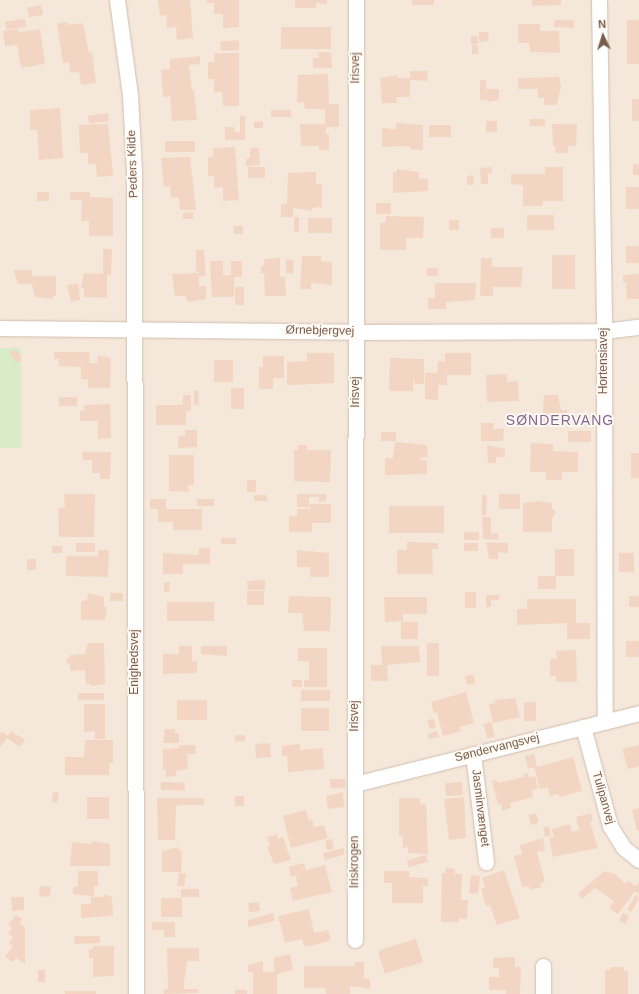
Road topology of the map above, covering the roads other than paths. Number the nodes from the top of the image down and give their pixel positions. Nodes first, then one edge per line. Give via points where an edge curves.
1 (117, 0) edge
2 (356, 0) edge
3 (599, 0) edge
4 (639, 327) edge
5 (0, 328) edge
6 (134, 330) junction
7 (604, 331) junction
8 (356, 332) junction
9 (639, 713) edge
10 (605, 722) junction
11 (583, 727) junction
12 (473, 754) junction
13 (355, 784) junction
14 (639, 860) edge
15 (486, 862) dead end
16 (355, 940) dead end
17 (543, 966) dead end
18 (136, 994) edge
19 (543, 994) edge

1 - 6 street, Peders Kilde via 130,95 134,165
2 - 8 street, Irisvej
3 - 7 street, Hortensiavej
4 - 7 street, Ørnebjergvej
5 - 6 street, Ørnebjergvej
6 - 8 street, Ørnebjergvej
6 - 18 street, Enighedsvej
7 - 8 street, Ørnebjergvej
7 - 10 street, Hortensiavej
8 - 13 street, Irisvej
9 - 10 street, Søndervangsvej
10 - 11 street, Søndervangsvej
11 - 12 street, Søndervangsvej
11 - 14 street, Tulipanvej via 610,826 624,848
12 - 13 street, Søndervangsvej
12 - 15 street, Jasminvænget
13 - 16 street, Iriskrogen
17 - 19 street

